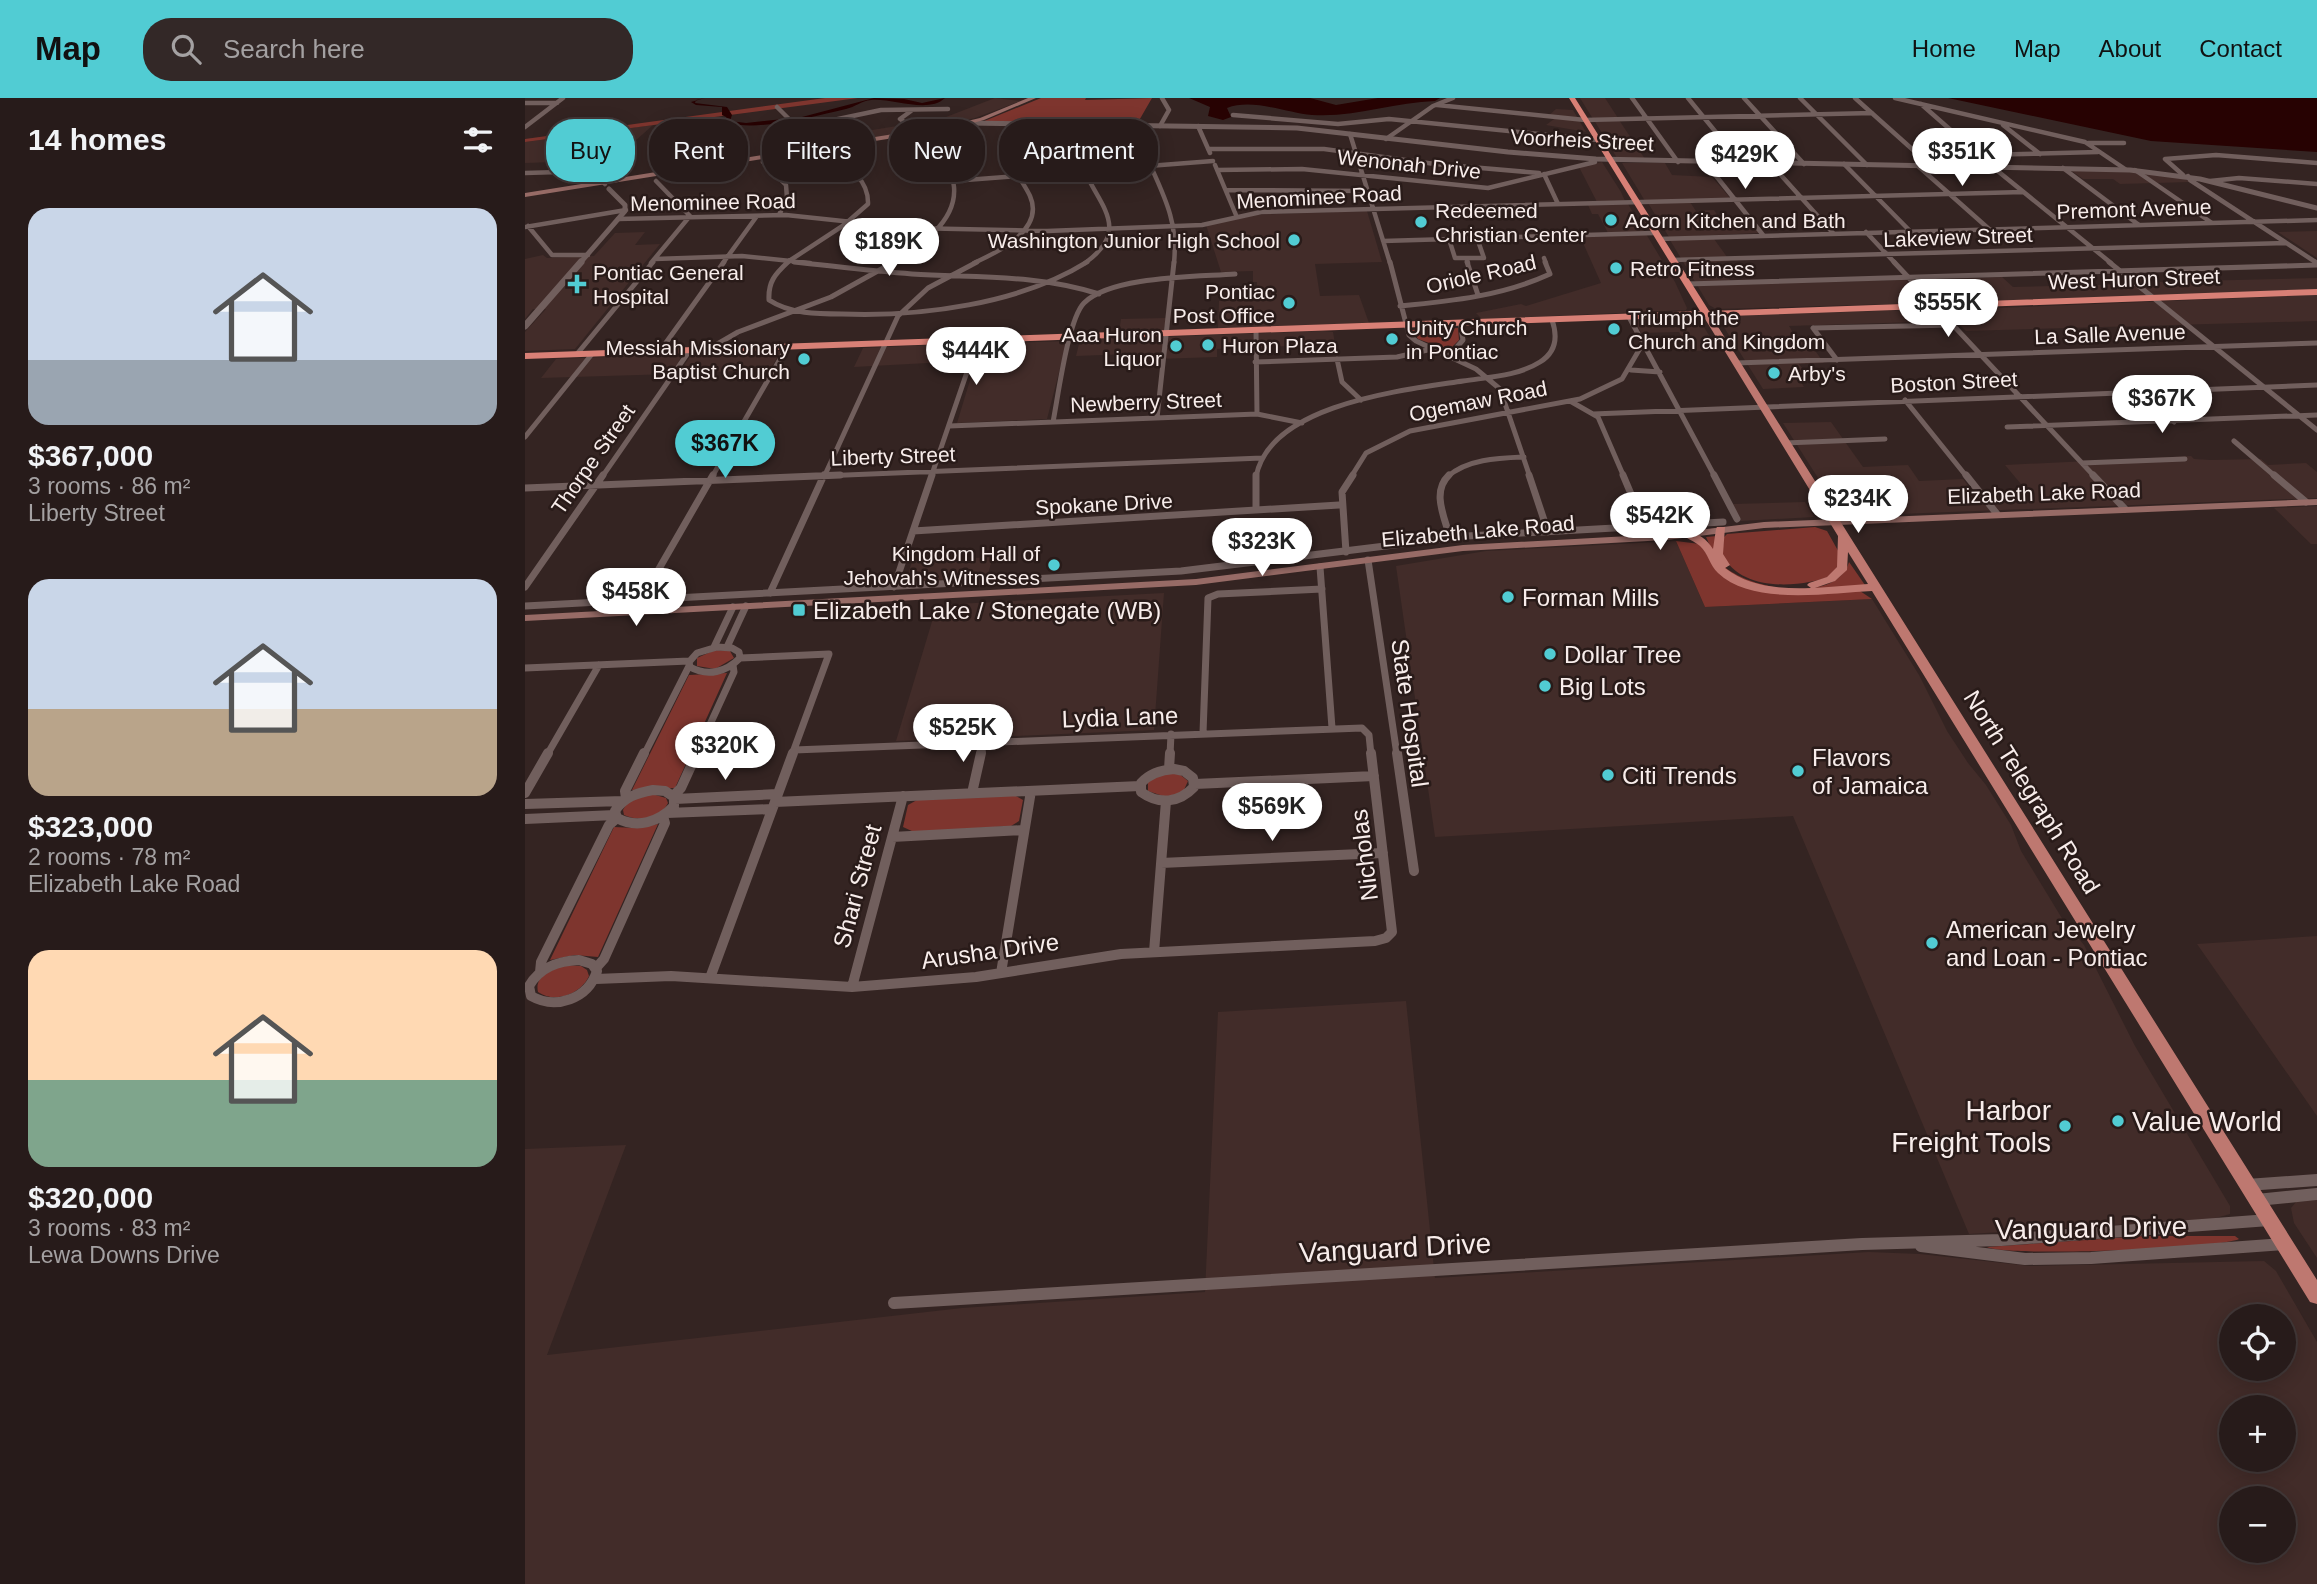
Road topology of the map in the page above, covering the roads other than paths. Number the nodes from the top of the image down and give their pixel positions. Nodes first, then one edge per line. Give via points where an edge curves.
1 (563, 98) edge
2 (1033, 98) edge
3 (1162, 98) edge
4 (1453, 98) edge
5 (1572, 98) edge
6 (1632, 98) edge
7 (1688, 98) edge
8 (1744, 98) edge
9 (1800, 98) edge
10 (1855, 98) edge
11 (1895, 98) edge
12 (525, 103) edge
13 (557, 103) junction
14 (1921, 104) junction
15 (1437, 105) junction
16 (777, 107) dead end
17 (948, 109) dead end
18 (913, 110) junction
19 (1872, 113) junction
20 (1816, 114) junction
21 (1233, 115) dead end
22 (1760, 116) junction
23 (1703, 117) junction
24 (1647, 118) junction
25 (784, 119) edge
26 (844, 119) edge
27 (900, 119) edge
28 (976, 119) edge
29 (1266, 119) junction
30 (534, 120) junction
31 (1585, 120) junction
32 (525, 121) edge
33 (1411, 121) junction
34 (2003, 123) junction
35 (1160, 126) joint
36 (1198, 126) junction
37 (525, 127) edge
38 (1258, 127) junction
39 (1350, 134) junction
40 (1386, 139) junction
41 (1598, 140) junction
42 (2087, 143) junction
43 (2123, 143) dead end
44 (1208, 149) junction
45 (1353, 152) junction
46 (2100, 152) junction
47 (2040, 154) junction
48 (1981, 155) junction
49 (1609, 159) junction
50 (1213, 160) junction
51 (1595, 162) dead end
52 (1678, 162) junction
53 (1706, 162) junction
54 (1741, 163) junction
55 (1770, 163) junction
56 (2317, 163) edge
57 (1804, 164) junction
58 (1844, 164) junction
59 (1158, 165) edge
60 (1867, 165) junction
61 (1917, 166) junction
62 (1931, 166) junction
63 (1994, 167) junction
64 (2063, 168) junction
65 (2125, 169) junction
66 (1217, 170) junction
67 (2135, 170) junction
68 (546, 172) edge
69 (525, 173) edge
70 (1544, 174) junction
71 (1361, 175) junction
72 (2185, 176) junction
73 (1158, 177) edge
74 (649, 178) edge
75 (2210, 181) junction
76 (604, 182) edge
77 (649, 182) edge
78 (657, 182) edge
79 (784, 182) edge
80 (861, 182) edge
81 (953, 182) edge
82 (1021, 182) edge
83 (1094, 182) edge
84 (2317, 184) edge
85 (607, 186) junction
86 (1488, 188) junction
87 (1226, 190) junction
88 (558, 191) joint
89 (1367, 191) junction
90 (2023, 192) junction
91 (1949, 194) junction
92 (1875, 196) junction
93 (1801, 198) junction
94 (525, 199) edge
95 (1735, 199) junction
96 (1636, 202) junction
97 (1558, 204) junction
98 (1493, 206) junction
99 (2317, 206) edge
100 (1372, 209) junction
101 (626, 210) junction
102 (779, 215) junction
103 (1237, 215) junction
104 (757, 216) junction
105 (688, 217) junction
106 (618, 219) junction
107 (2317, 220) edge
108 (2254, 221) junction
109 (849, 223) junction
110 (2212, 223) junction
111 (2139, 225) junction
112 (527, 227) edge
113 (1175, 227) junction
114 (2066, 227) junction
115 (1989, 229) junction
116 (935, 230) junction
117 (1108, 230) junction
118 (1910, 231) junction
119 (1022, 232) junction
120 (1866, 232) junction
121 (1833, 233) junction
122 (1656, 236) junction
123 (1763, 236) junction
124 (1477, 238) junction
125 (1449, 239) junction
126 (1383, 241) junction
127 (2286, 243) junction
128 (2092, 248) junction
129 (1887, 254) junction
130 (588, 255) junction
131 (728, 256) junction
132 (655, 258) junction
133 (1544, 258) dead end
134 (789, 260) junction
135 (1467, 260) dead end
136 (1672, 260) junction
137 (2317, 264) edge
138 (878, 270) junction
139 (2120, 271) junction
140 (1235, 274) dead end
141 (949, 275) junction
142 (1173, 277) junction
143 (1909, 277) junction
144 (1045, 281) junction
145 (1687, 284) junction
146 (2317, 292) edge
147 (1098, 294) junction
148 (1479, 295) junction
149 (2153, 298) junction
150 (1400, 306) junction
151 (1936, 306) junction
152 (802, 311) junction
153 (900, 313) junction
154 (1706, 314) junction
155 (1629, 317) junction
156 (1552, 320) junction
157 (1460, 323) junction
158 (1406, 325) junction
159 (1954, 325) junction
160 (525, 326) edge
161 (1256, 330) junction
162 (1166, 333) junction
163 (1072, 337) junction
164 (725, 338) junction
165 (978, 340) junction
166 (884, 343) junction
167 (2317, 343) edge
168 (1642, 345) junction
169 (2214, 346) junction
170 (787, 347) junction
171 (731, 349) junction
172 (1432, 349) junction
173 (690, 350) junction
174 (707, 350) junction
175 (660, 351) junction
176 (577, 354) junction
177 (592, 354) junction
178 (1980, 355) junction
179 (525, 356) edge
180 (1449, 356) junction
181 (1338, 359) junction
182 (1837, 360) junction
183 (1255, 362) junction
184 (1736, 363) junction
185 (1631, 370) junction
186 (1660, 372) junction
187 (1488, 377) junction
188 (2317, 385) edge
189 (2263, 387) junction
190 (2140, 391) junction
191 (2017, 395) junction
192 (1361, 400) junction
193 (1905, 400) junction
194 (1570, 401) junction
195 (1763, 407) junction
196 (1680, 410) junction
197 (1510, 413) junction
198 (1257, 414) junction
199 (1593, 414) junction
200 (2317, 415) edge
201 (2300, 416) junction
202 (1157, 418) junction
203 (1053, 422) junction
204 (2174, 422) junction
205 (1302, 423) junction
206 (2046, 425) junction
207 (949, 426) junction
208 (2007, 427) dead end
209 (2317, 430) edge
210 (525, 437) edge
211 (1885, 439) dead end
212 (2234, 441) dead end
213 (1785, 443) junction
214 (1524, 457) junction
215 (1262, 458) junction
216 (2185, 459) dead end
217 (2082, 463) junction
218 (933, 471) junction
219 (823, 476) junction
220 (709, 481) junction
221 (596, 485) junction
222 (525, 488) edge
223 (2306, 502) junction
224 (2317, 502) edge
225 (1339, 505) junction
226 (2125, 509) junction
227 (1255, 510) junction
228 (1997, 514) junction
229 (1737, 519) dead end
230 (1834, 521) junction
231 (1722, 526) junction
232 (1645, 527) junction
233 (913, 531) junction
234 (1549, 532) junction
235 (1687, 534) junction
236 (1843, 536) junction
237 (1450, 538) junction
238 (1346, 552) junction
239 (1368, 560) junction
240 (1320, 567) junction
241 (1063, 578) junction
242 (525, 587) edge
243 (894, 587) junction
244 (1875, 587) junction
245 (1062, 589) junction
246 (1322, 589) junction
247 (770, 593) junction
248 (641, 600) junction
249 (525, 606) edge
250 (746, 606) junction
251 (733, 607) junction
252 (525, 618) edge
253 (714, 647) junction
254 (727, 647) junction
255 (740, 658) junction
256 (689, 663) junction
257 (599, 664) junction
258 (733, 665) junction
259 (525, 668) edge
260 (1332, 728) junction
261 (1365, 729) joint
262 (1203, 733) junction
263 (1171, 734) junction
264 (984, 742) junction
265 (794, 750) junction
266 (1169, 769) junction
267 (1374, 776) junction
268 (1195, 784) junction
269 (1140, 786) junction
270 (1031, 791) junction
271 (525, 793) edge
272 (972, 793) junction
273 (903, 796) junction
274 (674, 797) junction
275 (625, 799) junction
276 (1166, 801) junction
277 (775, 802) junction
278 (525, 804) edge
279 (665, 815) junction
280 (616, 817) junction
281 (525, 819) edge
282 (1024, 830) junction
283 (892, 837) junction
284 (1383, 853) junction
285 (1161, 863) junction
286 (1414, 872) dead end
287 (1388, 936) joint
288 (1154, 951) junction
289 (540, 972) junction
290 (1001, 973) junction
291 (596, 974) junction
292 (710, 978) junction
293 (528, 983) edge
294 (852, 987) junction
295 (2317, 1180) edge
296 (2252, 1192) junction
297 (2317, 1194) edge
298 (2269, 1220) junction
299 (1899, 1243) junction
300 (2284, 1244) junction
301 (2317, 1296) edge
302 (894, 1303) dead end

1 - 13 street
2 - 28 main road
3 - 35 street via 1169,110
4 - 15 street
5 - 31 highway
6 - 24 street
7 - 23 street
8 - 22 street
9 - 20 street
10 - 19 street
11 - 14 street
12 - 13 street
13 - 30 street
14 - 34 street
14 - 48 street
15 - 31 street
15 - 33 street
16 - 25 street
17 - 18 street
18 - 26 street via 881,110
18 - 27 street
19 - 20 street
19 - 62 street
20 - 22 street
20 - 60 street
21 - 29 street
22 - 23 street
22 - 57 street
23 - 24 street
23 - 54 street
24 - 31 street
24 - 52 street
29 - 33 street via 1335,124
29 - 38 street
30 - 32 street
30 - 37 street
31 - 41 highway
33 - 40 street
33 - 41 street
34 - 42 street
34 - 47 street
35 - 36 street, Voorheis Street
36 - 38 street, Voorheis Street
36 - 44 street
38 - 39 street, Voorheis Street
39 - 40 street, Voorheis Street
39 - 45 street
40 - 49 street, Voorheis Street
41 - 49 highway
42 - 43 street
42 - 46 street
44 - 45 street
44 - 50 street
45 - 70 street
45 - 71 street
46 - 47 street
46 - 65 street
47 - 48 street
48 - 63 street
49 - 52 street, Voorheis Street
49 - 96 highway
50 - 59 street
50 - 66 street
51 - 70 street, Wenonah Drive
52 - 53 street, Voorheis Street
53 - 54 street, Voorheis Street
53 - 95 street
54 - 55 street, Voorheis Street
55 - 57 street, Voorheis Street
55 - 93 street
56 - 72 street via 2224,157 2165,159
57 - 58 street, Voorheis Street
58 - 60 street, Voorheis Street
58 - 92 street
60 - 61 street, Voorheis Street
61 - 62 street, Voorheis Street
61 - 91 street
62 - 63 street, Voorheis Street
63 - 64 street, Voorheis Street
63 - 90 street
64 - 65 street, Voorheis Street
64 - 111 street
65 - 67 street, Voorheis Street
66 - 71 street, Wenonah Drive via 1281,168
66 - 87 street
67 - 72 street, Voorheis Street
67 - 110 street
68 - 69 street
70 - 86 street, Wenonah Drive
70 - 97 street
71 - 86 street, Wenonah Drive
71 - 89 street
72 - 75 street, Voorheis Street
72 - 108 street
73 - 113 street
74 - 85 main road
75 - 84 street via 2239,178
75 - 99 street, Voorheis Street
76 - 85 street
77 - 85 main road
78 - 105 street
79 - 102 street via 787,201
80 - 109 street via 868,192 866,207
81 - 116 street via 954,205
82 - 119 street via 1033,210
83 - 117 street via 1103,200
85 - 88 main road
85 - 94 main road
85 - 101 street
86 - 98 street
87 - 89 street
87 - 103 street
88 - 94 main road via 564,192
89 - 100 street
90 - 91 street, Menominee Road
90 - 114 street
91 - 92 street, Menominee Road
91 - 115 street
92 - 93 street, Menominee Road
92 - 118 street
93 - 95 street, Menominee Road
93 - 121 street
95 - 96 street, Menominee Road
95 - 123 street
96 - 97 street, Menominee Road
96 - 122 highway
97 - 98 street, Menominee Road
98 - 100 street, Menominee Road
100 - 103 street, Menominee Road
100 - 126 street
101 - 106 street
101 - 112 street
102 - 104 street, Menominee Road
102 - 109 street, Menominee Road
103 - 113 street, Menominee Road
104 - 105 street, Menominee Road
104 - 131 street
105 - 106 street, Menominee Road
105 - 132 street
106 - 130 street
107 - 108 street, Premont Avenue
108 - 110 street, Premont Avenue
108 - 127 street
109 - 116 street, Menominee Road
109 - 134 street
110 - 111 street, Premont Avenue
111 - 114 street, Premont Avenue
112 - 130 street via 552,255
113 - 117 street, Menominee Road
113 - 142 street
114 - 115 street, Premont Avenue
114 - 128 street
115 - 118 street, Premont Avenue
116 - 119 street, Menominee Road
116 - 138 street
117 - 119 street, Menominee Road
117 - 144 street via 1107,241 1095,255
118 - 120 street, Premont Avenue
119 - 141 street
120 - 121 street, Premont Avenue
120 - 129 street
121 - 123 street, Premont Avenue
122 - 123 street, Premont Avenue
122 - 124 street, Premont Avenue
122 - 136 highway
124 - 125 street, Premont Avenue
124 - 125 street via 1484,258 1455,258
125 - 126 street, Premont Avenue
126 - 150 street
127 - 128 street, Lakeview Street
127 - 137 street
128 - 129 street, Lakeview Street
128 - 139 street
129 - 136 street, Lakeview Street
129 - 143 street
130 - 160 street
131 - 132 street
131 - 134 street
131 - 175 street
132 - 176 street
133 - 148 street, Oriole Road via 1551,273 1548,276
134 - 138 street
134 - 152 street via 772,280 767,295 776,304
135 - 148 street
136 - 145 highway
137 - 139 street
138 - 141 street
138 - 152 street
139 - 143 street
139 - 149 street
140 - 142 street
141 - 144 street
141 - 153 street
142 - 147 street via 1135,282
142 - 162 street
143 - 145 street
143 - 151 street
144 - 147 street
144 - 153 street via 975,304
145 - 154 highway
146 - 149 highway, West Huron Street
147 - 163 street via 1078,310
148 - 150 street, Oriole Road
149 - 151 highway, West Huron Street
149 - 169 street
150 - 158 street
151 - 154 highway, West Huron Street
151 - 159 street
152 - 153 street
152 - 164 street
153 - 166 street
154 - 155 highway, West Huron Street
154 - 184 main road, North Telegraph Road
155 - 156 highway, West Huron Street
155 - 168 street
156 - 157 highway, West Huron Street
156 - 187 street via 1557,340 1546,358 1528,368
157 - 158 highway, West Huron Street
157 - 180 street via 1463,341
158 - 161 highway, West Huron Street
158 - 172 street via 1412,338
159 - 178 street
159 - 182 street via 1813,328
161 - 162 highway, West Huron Street
161 - 183 street
162 - 163 highway, West Huron Street
162 - 202 street
163 - 165 highway, West Huron Street
163 - 203 street
164 - 171 street via 723,344
164 - 174 street
165 - 166 highway, West Huron Street
165 - 207 street
166 - 170 highway, West Huron Street
166 - 219 street
167 - 169 street, La Salle Avenue
168 - 185 street
168 - 186 street
169 - 178 street, La Salle Avenue
169 - 189 street
170 - 171 highway, West Huron Street
170 - 220 street
171 - 174 highway, West Huron Street
172 - 180 street
172 - 181 street via 1402,356
173 - 174 highway, West Huron Street
173 - 175 highway, West Huron Street
173 - 221 street, Thorpe Street
175 - 177 highway, West Huron Street
176 - 177 highway, West Huron Street
176 - 179 highway, West Huron Street
177 - 210 street
178 - 182 street, La Salle Avenue
178 - 191 street
180 - 187 street
181 - 183 street
181 - 192 street via 1342,382
182 - 184 street, La Salle Avenue
183 - 198 street
184 - 195 main road, North Telegraph Road
185 - 186 street
185 - 194 street, Ogemaw Road via 1607,387
186 - 196 street
187 - 192 street
187 - 197 street via 1503,392
188 - 189 street, Boston Street
189 - 190 street, Boston Street
189 - 201 street
190 - 191 street, Boston Street
190 - 204 street
191 - 193 street, Boston Street
191 - 206 street
192 - 205 street
193 - 195 street, Boston Street
193 - 228 street
194 - 197 street, Ogemaw Road
194 - 199 street
195 - 196 street, Boston Street
195 - 213 main road, North Telegraph Road
196 - 199 street, Boston Street
196 - 229 street
197 - 214 street
197 - 225 street, Ogemaw Road via 1417,429 1387,439 1356,464
198 - 202 street, Newberry Street
198 - 205 street, Newberry Street
199 - 232 street
200 - 201 street
201 - 204 street
201 - 209 street
202 - 203 street, Newberry Street
203 - 207 street, Newberry Street
204 - 206 street
205 - 215 street
206 - 208 street
206 - 217 street
207 - 218 street
211 - 213 street
212 - 223 street
213 - 230 main road, North Telegraph Road
214 - 234 street
214 - 237 street via 1475,463 1447,477 1440,492
215 - 218 street, Liberty Street
215 - 227 street via 1256,474
216 - 217 street
217 - 226 street
218 - 219 street, Liberty Street
218 - 233 street
219 - 220 street, Liberty Street
219 - 247 street
220 - 221 street, Liberty Street
220 - 248 street
221 - 222 street, Liberty Street
221 - 242 street, Thorpe Street
223 - 224 main road, Elizabeth Lake Road
223 - 226 main road, Elizabeth Lake Road
225 - 227 street, Spokane Drive
225 - 238 street, Ogemaw Road
226 - 228 main road, Elizabeth Lake Road
227 - 233 street, Spokane Drive
228 - 230 main road, Elizabeth Lake Road
230 - 231 main road, Elizabeth Lake Road
230 - 236 main road, North Telegraph Road
231 - 232 street, Elizabeth Lake Road
231 - 235 main road, Elizabeth Lake Road
231 - 236 main road via 1719,554 1730,570 1754,581 1790,587 1817,584 1840,573
232 - 234 street, Elizabeth Lake Road
233 - 243 street
234 - 237 street, Elizabeth Lake Road
235 - 239 main road, Elizabeth Lake Road via 1486,545
235 - 244 main road via 1704,543 1723,571 1754,586 1795,591
236 - 244 main road, North Telegraph Road
237 - 238 street, Elizabeth Lake Road
238 - 241 street, Elizabeth Lake Road via 1209,569
239 - 240 main road, Elizabeth Lake Road
239 - 286 street, State Hospital
240 - 245 main road, Elizabeth Lake Road via 1210,581
240 - 246 street
241 - 243 street, Elizabeth Lake Road
241 - 245 street
243 - 247 street, Elizabeth Lake Road
244 - 296 main road, North Telegraph Road
245 - 250 main road, Elizabeth Lake Road
246 - 260 street
246 - 262 street via 1207,599
247 - 248 street, Elizabeth Lake Road
248 - 249 street, Elizabeth Lake Road
250 - 251 main road, Elizabeth Lake Road
250 - 254 street
251 - 252 main road, Elizabeth Lake Road
251 - 253 street
253 - 254 street
253 - 256 street via 697,653
254 - 255 street via 738,650
255 - 258 street
255 - 265 street via 829,654
256 - 257 street
256 - 258 street via 696,671 707,673
256 - 275 street
257 - 259 street
257 - 271 street
258 - 274 street
260 - 261 street, Lydia Lane
260 - 262 street, Lydia Lane
261 - 267 street, Nicholas
262 - 263 street, Lydia Lane
263 - 264 street, Lydia Lane
263 - 266 street
264 - 265 street, Lydia Lane
264 - 272 street
265 - 277 street
266 - 268 street via 1188,773
266 - 269 street via 1149,774
267 - 268 street
267 - 284 street, Nicholas
268 - 276 street via 1186,795
269 - 270 street
269 - 276 street via 1147,797
270 - 272 street
270 - 282 street
272 - 273 street
273 - 277 street
273 - 283 street, Shari Street
274 - 275 street via 653,790
274 - 277 street
274 - 279 street via 674,806
275 - 278 street
275 - 280 street via 616,808
276 - 285 street
277 - 279 street
277 - 292 street
279 - 280 street via 632,824
279 - 291 street
280 - 281 street
280 - 289 street via 608,825
282 - 283 street
282 - 290 street
283 - 294 street, Shari Street
284 - 285 street
284 - 287 street, Nicholas via 1392,927
285 - 288 street
287 - 288 street, Arusha Drive via 1375,941
288 - 290 street, Arusha Drive
289 - 291 street, Arusha Drive via 570,960 586,961
289 - 293 street
290 - 294 street, Arusha Drive
291 - 292 street, Arusha Drive
291 - 293 street via 578,995 550,1003 533,998
292 - 294 street, Arusha Drive
295 - 296 street
296 - 297 street
296 - 298 main road, North Telegraph Road
298 - 299 street, Vanguard Drive
298 - 300 main road, North Telegraph Road
299 - 300 street, Vanguard Drive via 2025,1259
299 - 302 street, Vanguard Drive
300 - 301 main road, North Telegraph Road

